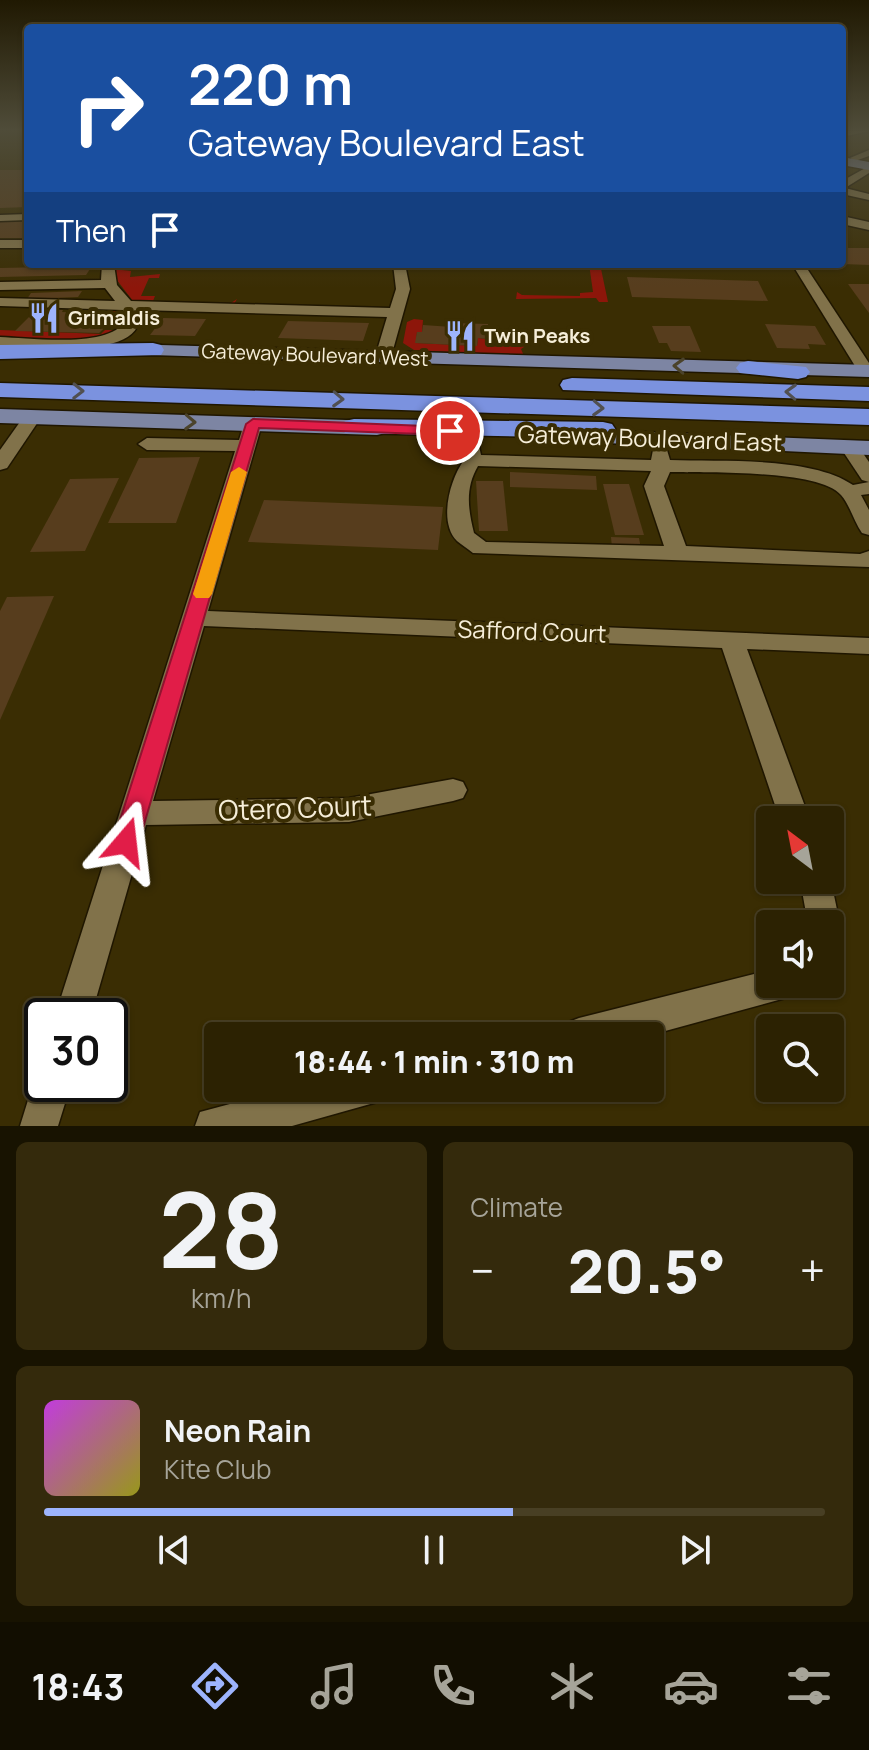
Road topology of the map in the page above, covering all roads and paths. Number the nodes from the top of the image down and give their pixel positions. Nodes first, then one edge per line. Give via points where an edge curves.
1 (846, 189) edge
2 (869, 197) edge
3 (24, 217) edge
4 (0, 218) edge
5 (846, 221) edge
6 (869, 226) edge
7 (0, 244) edge
8 (24, 244) edge
9 (107, 268) edge
10 (400, 268) edge
11 (800, 268) edge
12 (108, 284) junction
13 (0, 286) edge
14 (0, 302) edge
15 (126, 305) junction
16 (398, 313) junction
17 (125, 334) junction
18 (0, 342) edge
19 (0, 350) edge
20 (153, 350) joint
21 (207, 352) junction
22 (383, 357) junction
23 (0, 368) edge
24 (748, 368) joint
25 (868, 378) edge
26 (0, 390) edge
27 (0, 416) edge
28 (33, 416) junction
29 (869, 417) edge
30 (354, 427) joint
31 (466, 429) junction
32 (250, 435) junction
33 (862, 442) edge
34 (147, 444) dead end
35 (658, 450) junction
36 (473, 460) junction
37 (0, 464) edge
38 (869, 476) edge
39 (859, 489) edge
40 (869, 529) edge
41 (677, 552) junction
42 (869, 558) edge
43 (195, 618) junction
44 (731, 640) junction
45 (869, 646) edge
46 (453, 790) dead end
47 (790, 806) edge
48 (135, 813) junction
49 (756, 990) edge
50 (78, 998) edge
51 (633, 1022) edge
52 (46, 1102) edge
53 (311, 1102) edge
54 (39, 1126) edge
55 (214, 1126) edge

1 - 2 street
3 - 4 street
5 - 6 street
7 - 8 street
9 - 12 street
10 - 16 street via 403,289
11 - 25 street
12 - 13 street via 35,281
12 - 15 street
14 - 15 street
15 - 16 street
15 - 17 street via 134,316
16 - 22 street
17 - 18 street via 105,342
17 - 21 street via 137,344
19 - 20 highway
20 - 21 main road, Gateway Boulevard West
21 - 22 main road, Gateway Boulevard West
24 -> 22 main road, Gateway Boulevard West
25 -> 23 highway
24 - 25 highway
26 -> 29 highway
27 - 28 main road
28 -> 32 main road
28 - 37 street
30 - 31 highway
30 - 32 main road
31 - 33 highway
31 - 35 main road, Gateway Boulevard East
31 - 36 street
32 - 34 street
32 - 43 street
33 - 35 main road, Gateway Boulevard East
33 - 38 street
35 - 36 street
35 - 39 street via 777,469
35 - 41 street via 654,486
36 - 41 street via 458,479 458,510 464,536 481,548
39 - 40 street
41 - 42 street
43 - 44 street, Safford Court
43 - 48 street
44 - 45 street, Safford Court
44 - 47 street
46 - 48 street, Otero Court via 349,810
48 - 50 street
49 - 51 street
52 - 54 street
53 - 55 street

